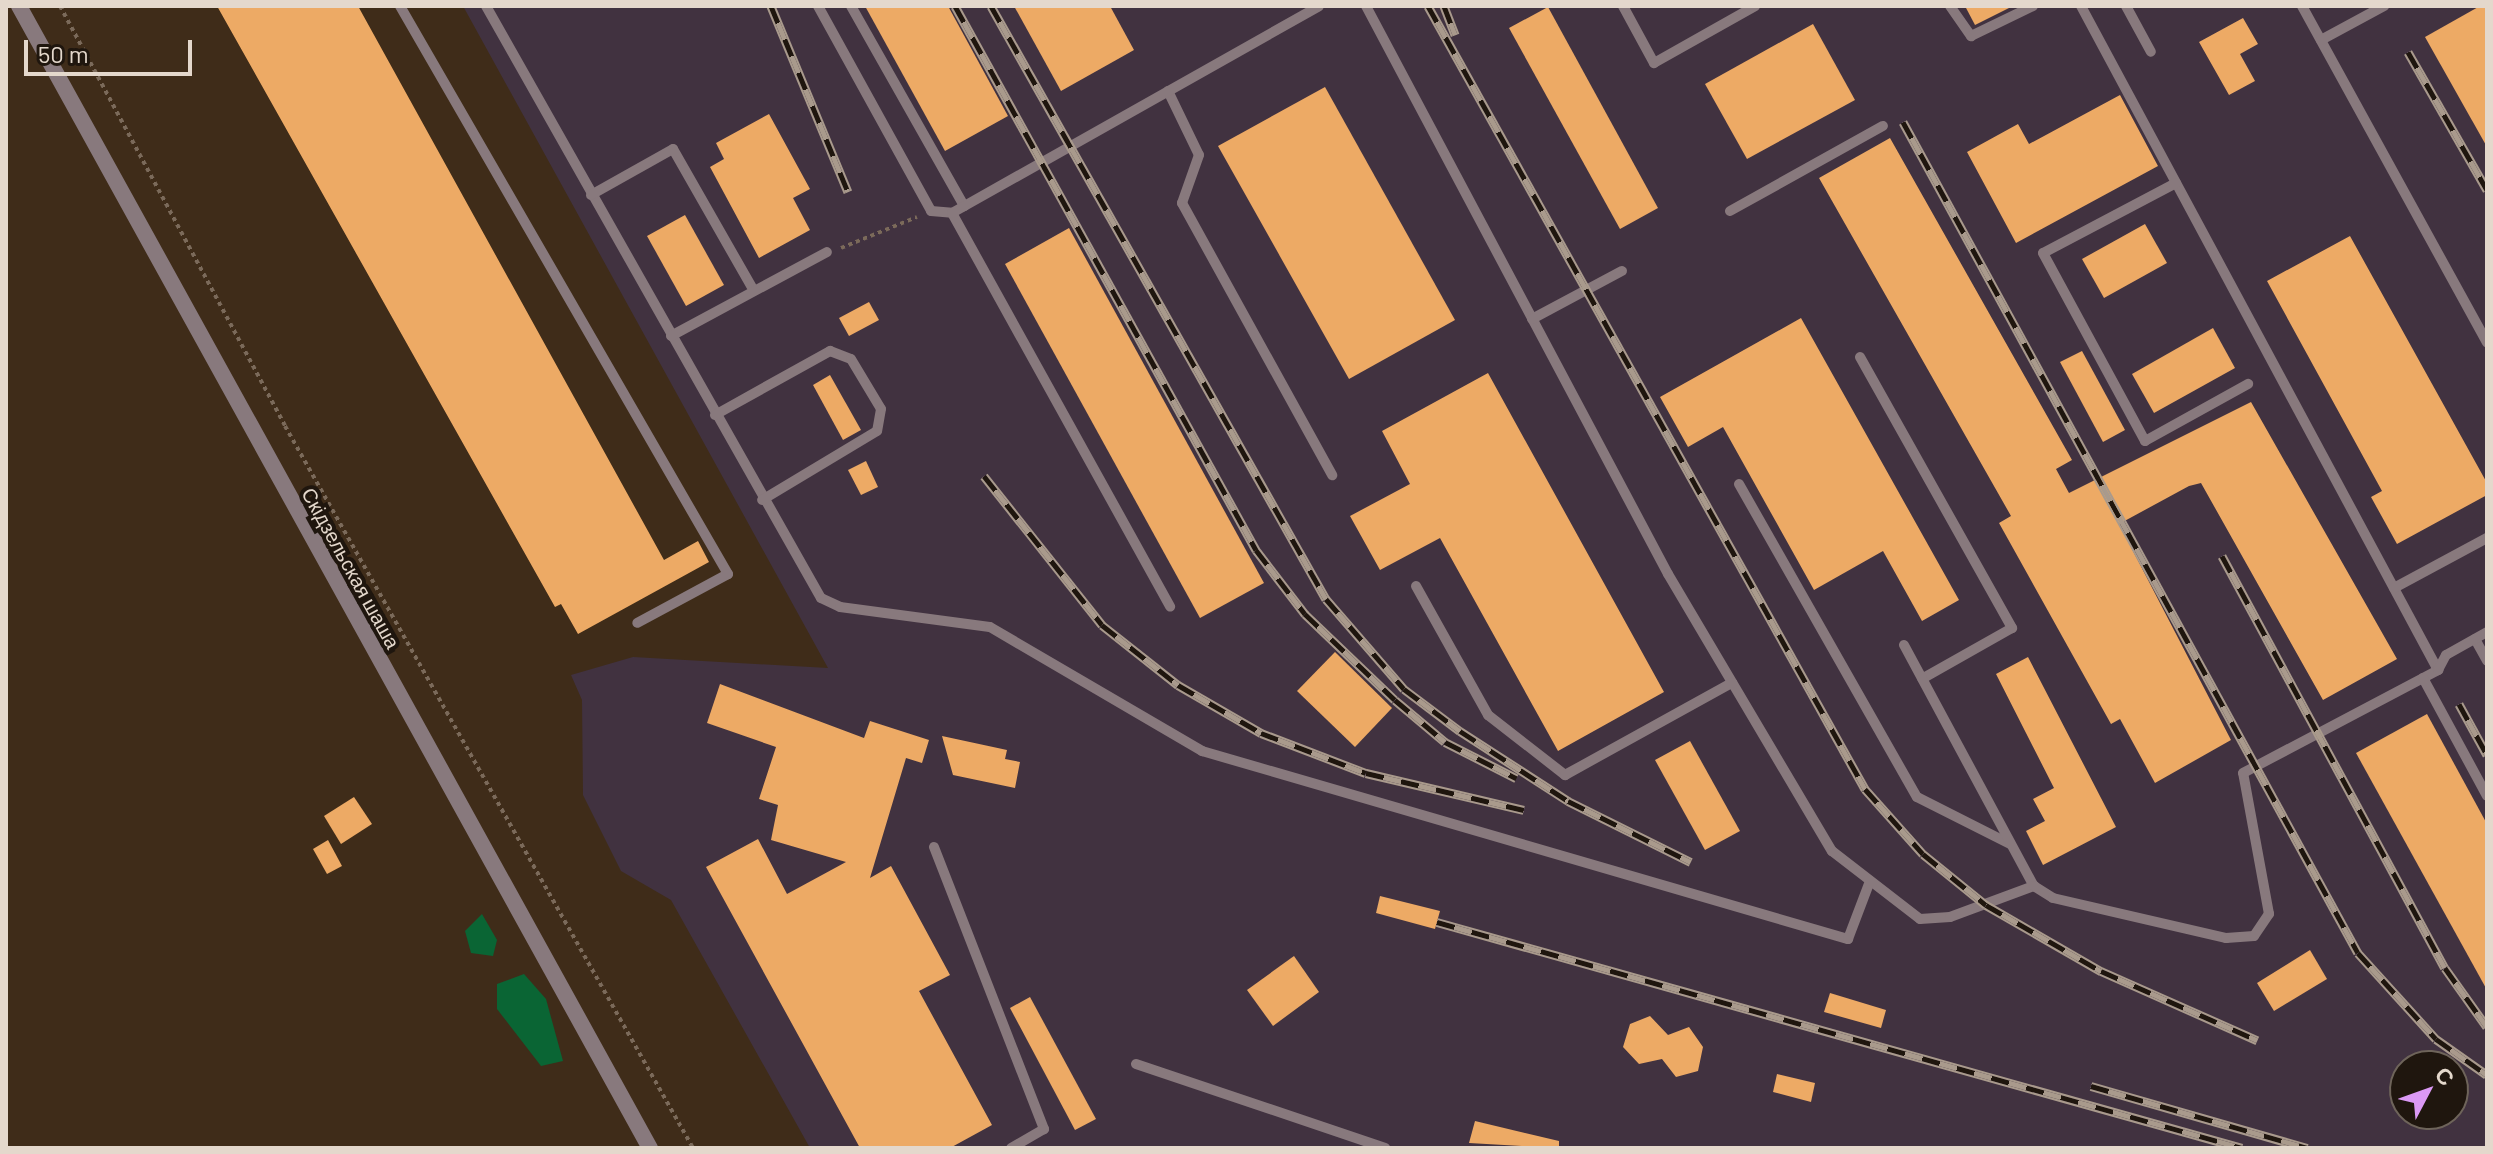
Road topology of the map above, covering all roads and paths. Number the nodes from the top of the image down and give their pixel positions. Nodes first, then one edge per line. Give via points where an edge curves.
1 (19, 6) edge
2 (60, 6) edge
3 (400, 6) edge
4 (486, 6) edge
5 (818, 6) edge
6 (851, 6) edge
7 (1319, 6) edge
8 (1366, 6) edge
9 (1623, 6) edge
10 (1755, 6) edge
11 (1950, 6) edge
12 (2033, 6) edge
13 (2081, 6) edge
14 (2126, 6) edge
15 (2302, 6) edge
16 (2384, 6) edge
17 (2321, 40) junction
18 (2151, 52) dead end
19 (1168, 91) junction
20 (1883, 126) dead end
21 (2176, 183) junction
22 (591, 195) junction
23 (964, 206) junction
24 (931, 211) junction
25 (1730, 211) dead end
26 (952, 213) junction
27 (827, 252) joint
28 (1622, 271) dead end
29 (754, 291) junction
30 (1532, 319) junction
31 (671, 336) junction
32 (2487, 343) edge
33 (1860, 357) dead end
34 (2248, 384) dead end
35 (715, 415) junction
36 (1332, 475) dead end
37 (1739, 484) dead end
38 (762, 500) junction
39 (2487, 538) edge
40 (1416, 586) dead end
41 (2394, 588) junction
42 (1170, 607) dead end
43 (637, 623) dead end
44 (2487, 632) edge
45 (2475, 639) junction
46 (1904, 645) dead end
47 (2487, 661) edge
48 (2438, 670) junction
49 (2423, 678) junction
50 (1922, 679) junction
51 (1732, 683) junction
52 (2487, 796) edge
53 (2012, 845) junction
54 (934, 847) dead end
55 (1870, 881) junction
56 (2034, 886) junction
57 (1136, 1064) dead end
58 (650, 1148) edge
59 (693, 1148) edge
60 (1011, 1148) edge
61 (1385, 1148) edge

1 - 58 street, Скідзельская шаша
2 - 59 path via 285,426
3 - 43 lane via 728,574
4 - 22 lane
5 - 24 lane
6 - 23 lane
7 - 19 lane
8 - 30 lane
9 - 10 lane via 1654,63
11 - 12 lane via 1971,36
13 - 21 lane
14 - 18 lane
15 - 17 lane
16 - 17 lane
17 - 32 lane
19 - 23 lane
19 - 36 lane via 1199,155 1182,203
20 - 25 lane
21 - 34 lane via 2043,253 2145,441
21 - 41 lane
22 - 29 lane via 673,149
22 - 31 lane
23 - 26 lane
24 - 26 lane
24 - 27 path
26 - 42 lane
27 - 29 lane
28 - 30 lane
29 - 31 lane
30 - 51 lane
31 - 35 lane
33 - 50 lane via 2012,628
35 - 38 lane
35 - 38 lane via 830,351 851,359 881,409 877,431
37 - 53 lane via 1917,797
38 - 55 lane via 821,598 840,607 990,627 1202,751 1848,939
39 - 41 lane
40 - 51 lane via 1488,715 1565,775
41 - 48 lane
44 - 45 lane
45 - 47 lane
45 - 48 lane via 2446,655
46 - 50 lane
48 - 49 lane
49 - 52 lane
49 - 56 lane via 2243,773 2269,914 2254,936 2226,938 2053,898
50 - 53 lane
51 - 55 lane via 1832,851
53 - 56 lane
54 - 60 lane via 1044,1129
55 - 56 lane via 1920,919 1950,917
57 - 61 lane

